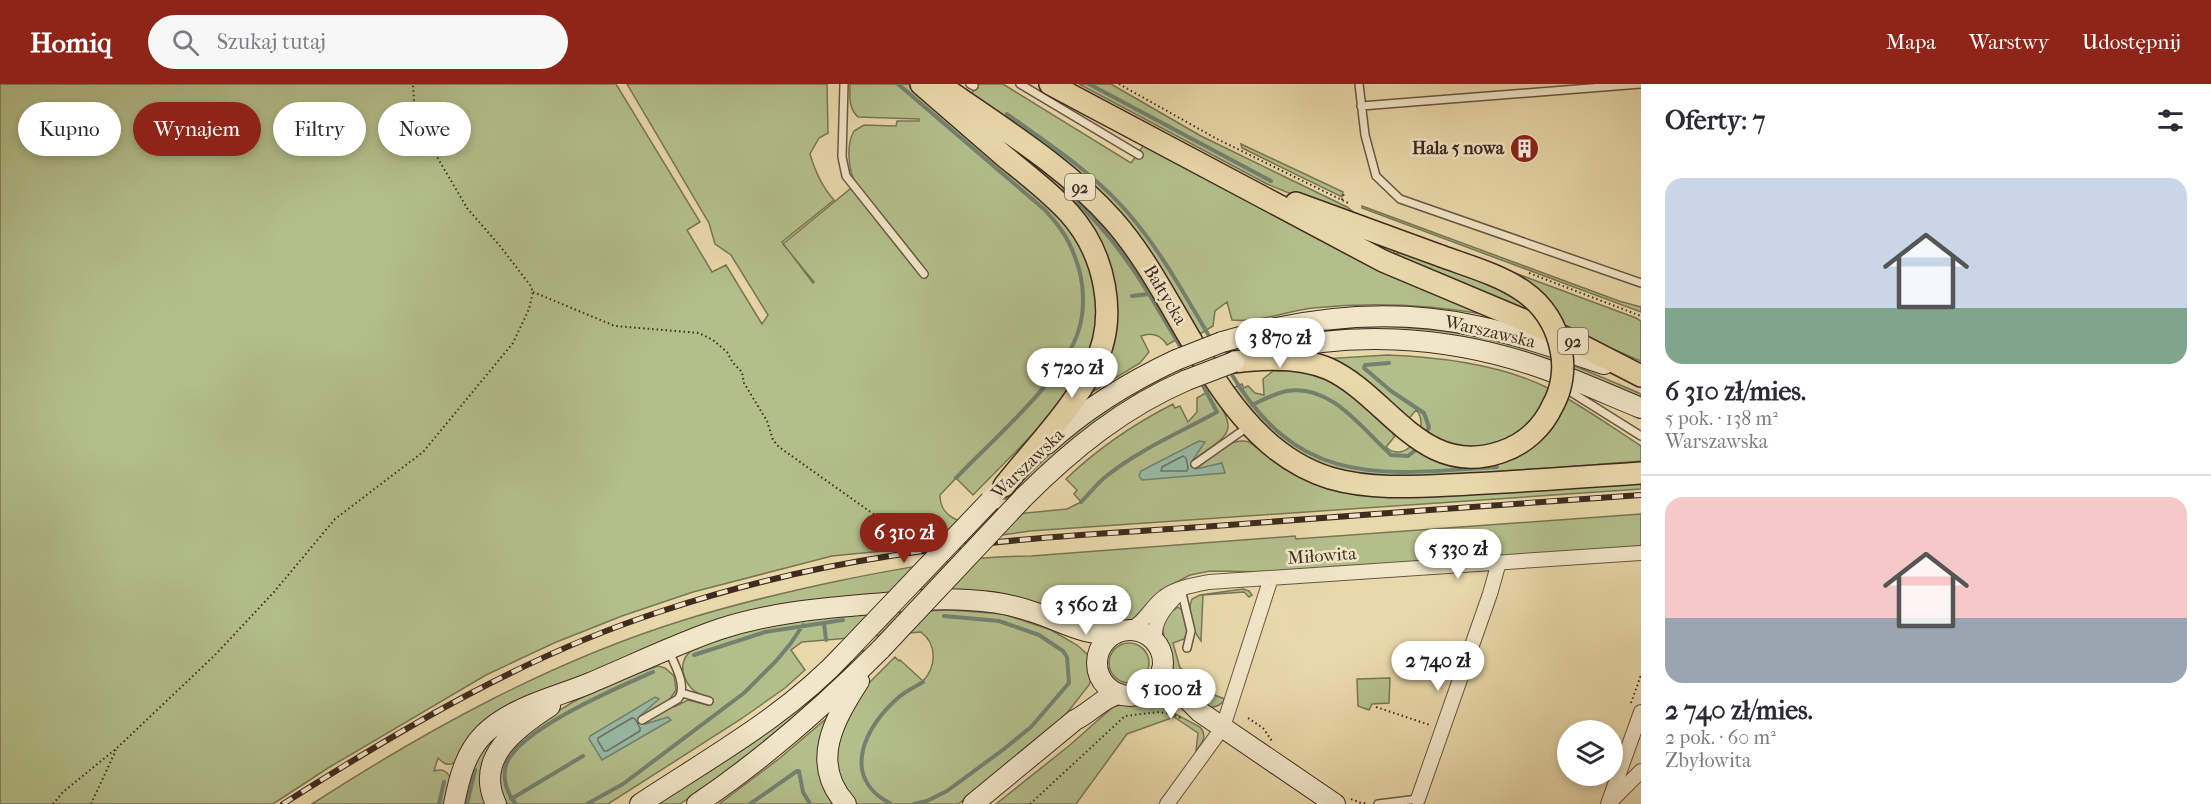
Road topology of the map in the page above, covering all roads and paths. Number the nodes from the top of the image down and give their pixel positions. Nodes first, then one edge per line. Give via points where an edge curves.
1 (413, 84) edge
2 (844, 84) edge
3 (921, 84) edge
4 (939, 84) edge
5 (1020, 84) edge
6 (1041, 84) edge
7 (1050, 84) edge
8 (1119, 84) edge
9 (1359, 84) edge
10 (1641, 84) edge
11 (1361, 106) junction
12 (1101, 111) junction
13 (1139, 155) dead end
14 (1233, 182) junction
15 (1344, 193) dead end
16 (1342, 200) junction
17 (1352, 205) dead end
18 (1527, 273) dead end
19 (924, 274) dead end
20 (1641, 283) edge
21 (533, 292) junction
22 (1640, 315) edge
23 (1512, 358) junction
24 (1234, 362) junction
25 (1640, 376) edge
26 (1641, 408) edge
27 (1249, 426) junction
28 (1641, 436) edge
29 (1195, 464) dead end
30 (1641, 473) edge
31 (997, 493) junction
32 (941, 520) dead end
33 (1641, 553) edge
34 (1499, 562) junction
35 (1272, 578) junction
36 (1183, 590) junction
37 (1063, 624) junction
38 (1121, 632) junction
39 (1157, 646) junction
40 (1187, 648) dead end
41 (880, 649) junction
42 (668, 650) junction
43 (1098, 669) junction
44 (1162, 669) junction
45 (588, 684) junction
46 (1146, 692) junction
47 (682, 693) junction
48 (1118, 694) junction
49 (709, 701) dead end
50 (1376, 707) dead end
51 (1641, 712) edge
52 (1192, 716) junction
53 (642, 720) dead end
54 (1075, 720) junction
55 (1223, 727) junction
56 (1442, 729) junction
57 (117, 748) junction
58 (1641, 771) edge
59 (1418, 801) edge
60 (53, 804) edge
61 (91, 804) edge
62 (454, 804) edge
63 (496, 804) edge
64 (640, 804) edge
65 (697, 804) edge
66 (846, 804) edge
67 (973, 804) edge
68 (1030, 804) edge
69 (1167, 804) edge
70 (1335, 804) edge
71 (1378, 804) edge
72 (1609, 804) edge

1 - 21 path via 414,100 434,150 456,189
2 - 19 lane via 842,157 846,176
3 - 31 main road via 1069,214 1090,243 1103,281 1107,316 1096,363 1074,398
4 - 27 main road, Bałtycka / 92 via 1058,169 1112,219 1152,272 1230,402
5 - 13 lane
6 - 12 lane
7 - 12 main road, 92
8 - 16 path via 1216,139
9 - 11 lane
10 - 11 lane
11 - 20 lane via 1376,176 1400,199
12 - 14 main road, 92
14 - 24 main road, bridge via 1500,278 1529,295 1544,310 1556,331 1563,371 1556,399 1531,435 1503,452 1457,456 1435,449 1409,433 1359,388 1326,368 1289,360
14 - 25 main road, 92 via 1383,261 1571,340
15 - 16 path
16 - 17 path
18 - 22 path
21 - 32 path via 615,326 699,333 713,340 742,372 779,447 886,523 905,529
21 - 57 path via 513,343 423,452 335,519 215,655
23 - 24 main road, Warszawska via 1430,342 1372,339 1297,346
23 - 26 main road, Warszawska
23 - 28 lane
24 - 41 main road, Warszawska, bridge via 1156,394 1071,452
25 - 31 main road, Warszawska, bridge via 1495,330 1462,324 1369,317 1279,327 1222,342 1132,382 1086,412 1034,455
27 - 29 lane
27 - 30 main road, Bałtycka / 92 via 1276,450 1305,467 1338,480 1370,485 1405,487
31 - 64 main road, Warszawska, bridge via 825,673 783,709
33 - 34 street, Miłowita
34 - 35 street, Miłowita
34 - 56 street
35 - 36 street, Miłowita via 1209,582
35 - 55 street
36 - 38 street via 1164,597 1138,625
36 - 39 street via 1156,624
36 - 40 lane via 1191,631
37 - 38 main road via 1101,635
37 - 42 main road via 997,602 910,601 763,617
37 - 43 main road via 1093,651
38 - 39 main road via 1144,634
38 - 43 main road via 1102,646
39 - 44 main road
41 - 65 main road, Warszawska via 786,737
41 - 66 main road via 843,708 827,749 834,785
42 - 45 main road
42 - 47 lane
43 - 48 main road via 1105,685
43 - 54 main road via 1096,687
44 - 46 main road via 1157,682
44 - 52 main road
45 - 62 main road via 515,712 485,733 464,765
45 - 63 main road via 527,721 501,746 490,778
46 - 48 main road
46 - 52 main road via 1158,694
47 - 49 lane
47 - 53 lane
48 - 54 main road
50 - 56 path
51 - 72 street
52 - 55 main road
52 - 68 path via 1159,712 1125,716
54 - 67 main road
55 - 69 street
55 - 70 main road
56 - 59 street
57 - 60 path via 85,772
57 - 61 path
58 - 72 street
59 - 71 lane

